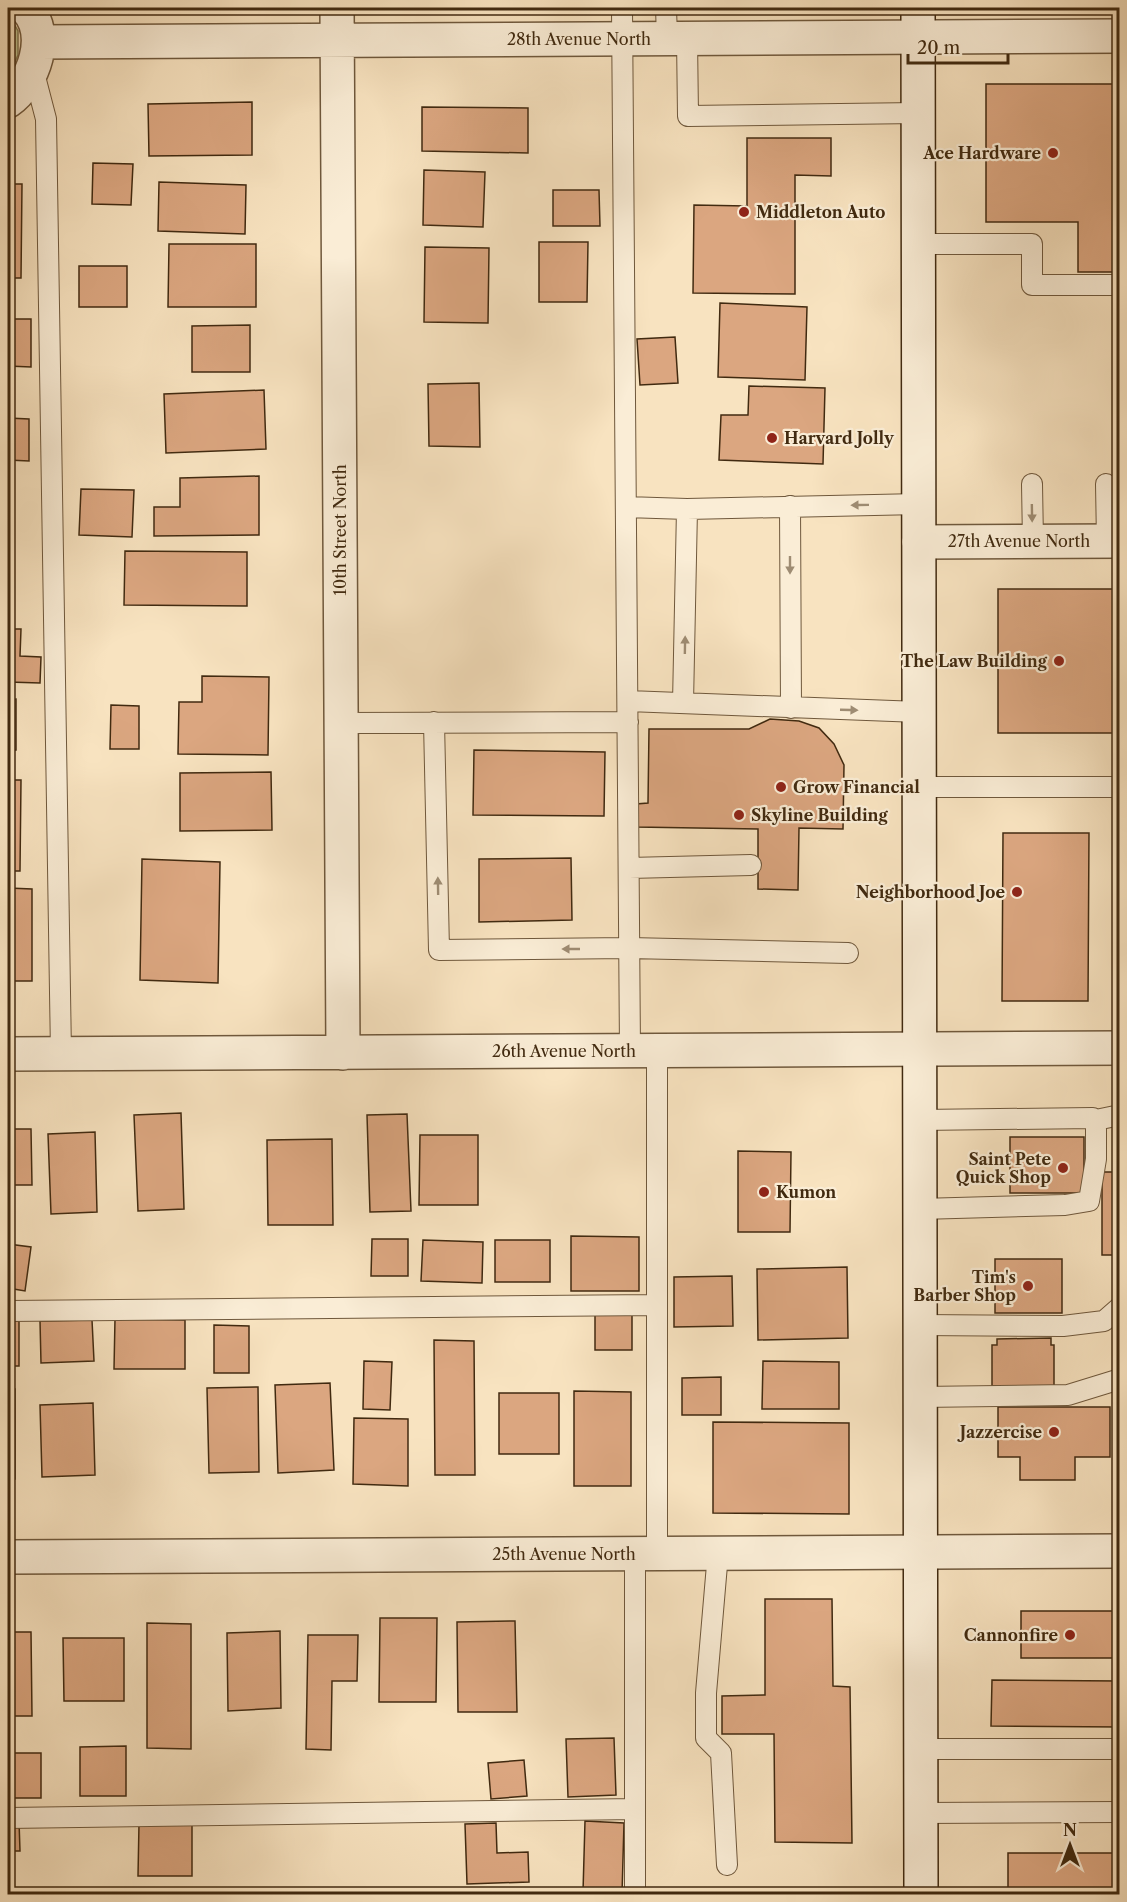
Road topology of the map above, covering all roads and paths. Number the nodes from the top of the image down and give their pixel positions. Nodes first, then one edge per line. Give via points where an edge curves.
1 (338, 8) edge
2 (918, 22) edge
3 (622, 23) edge
4 (32, 27) edge
5 (673, 28) edge
6 (1119, 36) edge
7 (338, 40) junction
8 (8, 101) edge
9 (918, 113) junction
10 (918, 243) junction
11 (1119, 285) edge
12 (1032, 484) dead end
13 (1106, 484) dead end
14 (919, 504) junction
15 (790, 506) junction
16 (626, 507) junction
17 (687, 509) junction
18 (1033, 541) junction
19 (1113, 541) edge
20 (919, 542) junction
21 (628, 701) junction
22 (683, 703) junction
23 (791, 708) junction
24 (919, 712) junction
25 (434, 722) junction
26 (628, 722) junction
27 (341, 723) junction
28 (919, 787) junction
29 (1119, 787) edge
30 (750, 865) dead end
31 (629, 868) junction
32 (629, 948) junction
33 (848, 953) dead end
34 (1119, 1048) edge
35 (920, 1049) junction
36 (644, 1051) junction
37 (343, 1053) junction
38 (8, 1054) edge
39 (61, 1054) junction
40 (1119, 1115) edge
41 (920, 1120) junction
42 (1096, 1120) junction
43 (920, 1209) junction
44 (655, 1305) junction
45 (1119, 1307) edge
46 (8, 1311) edge
47 (920, 1325) junction
48 (1119, 1379) edge
49 (920, 1397) junction
50 (1119, 1551) edge
51 (920, 1552) junction
52 (718, 1553) junction
53 (646, 1554) junction
54 (8, 1557) edge
55 (921, 1749) junction
56 (1119, 1749) edge
57 (635, 1809) junction
58 (1119, 1812) edge
59 (921, 1813) junction
60 (8, 1818) edge
61 (727, 1865) dead end
62 (635, 1894) edge
63 (921, 1894) edge

1 - 7 street, 10th Street North
2 - 5 street, 28th Avenue North
2 - 6 street, 28th Avenue North
2 - 9 street
3 - 5 street, 28th Avenue North
3 - 7 street, 28th Avenue North
3 - 16 lane
4 - 7 street, 28th Avenue North
4 - 8 street via 17,94
4 - 39 lane via 46,119
5 - 9 lane via 688,116
7 - 27 street, 10th Street North
9 - 10 street
10 - 11 lane via 1032,243 1032,285
10 - 14 street
12 -> 18 lane
13 - 19 lane
14 -> 15 lane
14 - 20 street
15 - 17 lane
15 -> 23 lane
16 - 17 lane
16 - 21 lane
22 -> 17 lane
18 - 19 street, 27th Avenue North
18 - 20 street, 27th Avenue North
20 - 24 street
21 - 22 lane
21 - 26 lane
22 - 23 lane
23 -> 24 lane
24 - 28 street
25 - 26 lane
25 - 27 lane
32 -> 25 lane via 439,950
26 - 31 lane
27 - 37 street, 10th Street North
28 - 29 lane
28 - 35 street
30 - 31 lane
31 - 32 lane
32 - 33 lane
32 - 36 lane
34 - 35 street, 26th Avenue North
35 - 36 street, 26th Avenue North
35 - 41 street
36 - 37 street, 26th Avenue North
36 - 44 lane
37 - 39 street, 26th Avenue North
38 - 39 street, 26th Avenue North
40 - 42 lane
41 - 42 lane
41 - 43 street
42 - 43 lane via 1096,1159 1089,1201
43 - 47 street
44 - 46 lane
44 - 53 lane
45 - 47 lane via 1104,1321 1063,1326
47 - 49 street
48 - 49 lane via 1068,1395
49 - 51 street
50 - 51 street, 25th Avenue North
51 - 52 street, 25th Avenue North
51 - 55 street
52 - 53 street, 25th Avenue North
52 - 61 lane via 706,1738 721,1753
53 - 54 street, 25th Avenue North
53 - 57 lane
55 - 56 lane
55 - 59 street
57 - 60 lane
57 - 62 lane
58 - 59 lane
59 - 63 street

